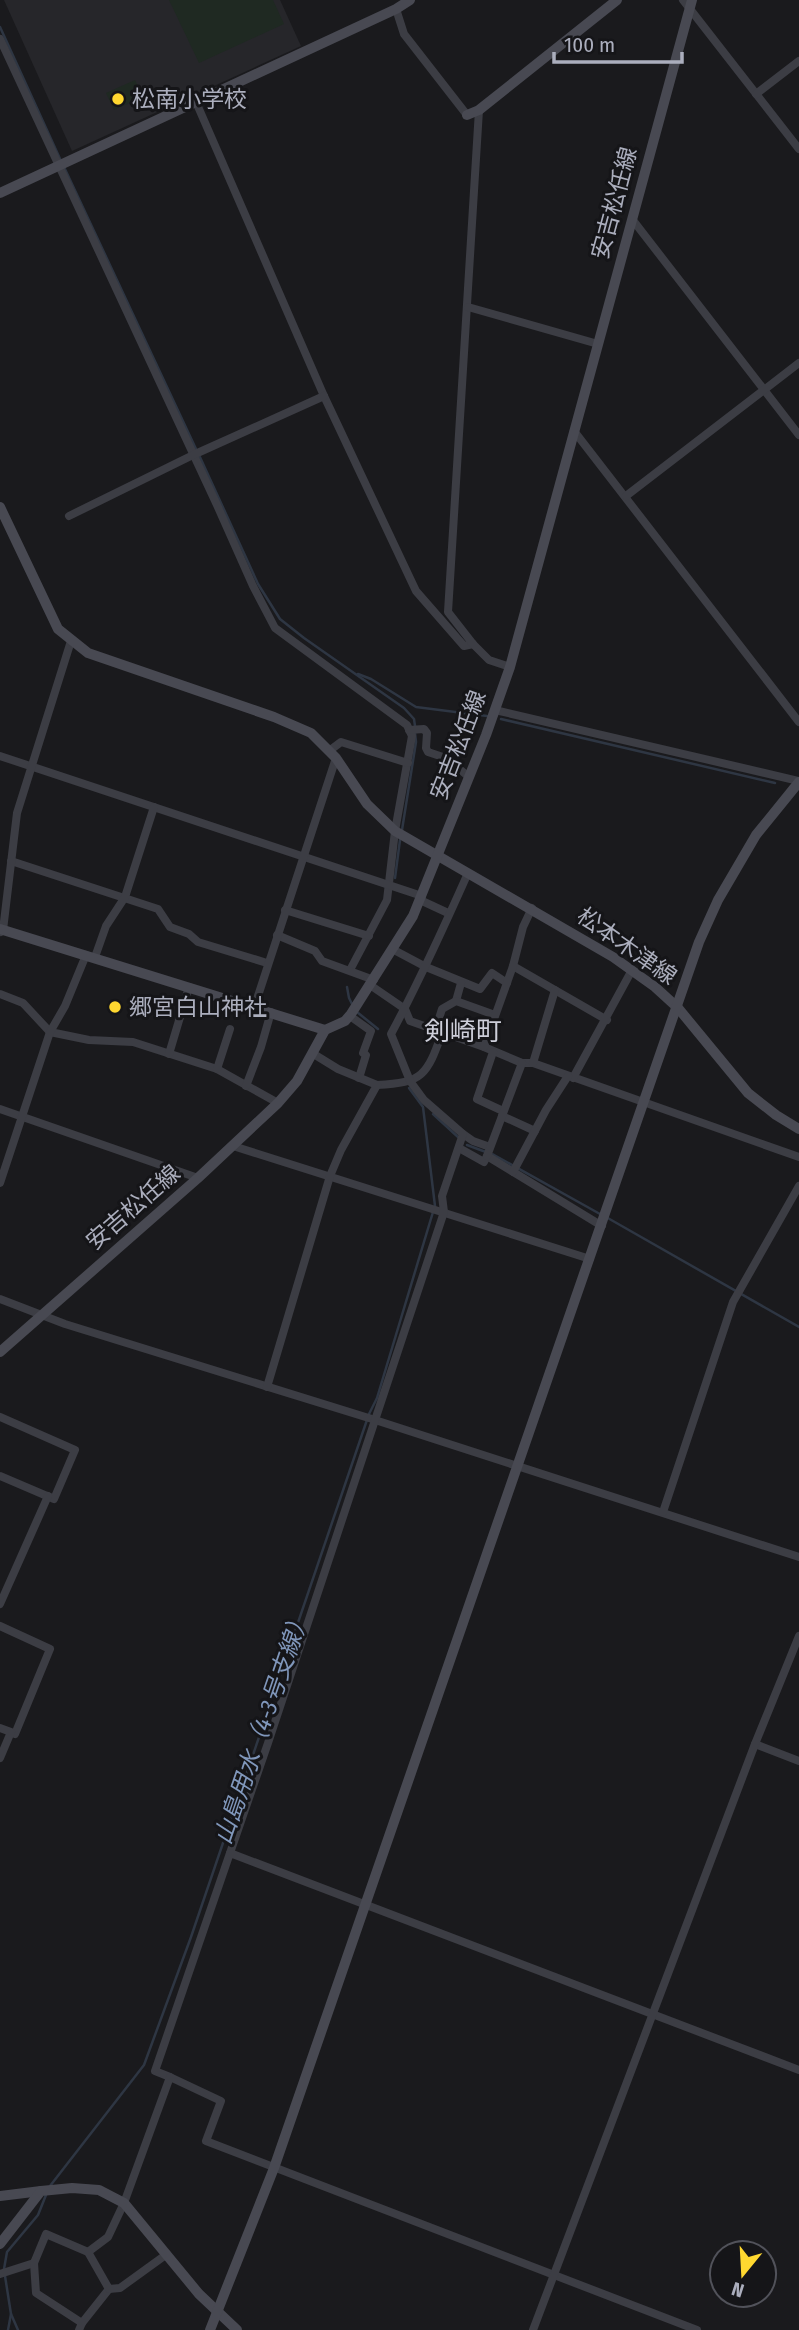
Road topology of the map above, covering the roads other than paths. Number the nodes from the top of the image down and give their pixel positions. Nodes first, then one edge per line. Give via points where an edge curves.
1 (410, 0) edge
2 (617, 0) edge
3 (688, 3) edge
4 (396, 9) junction
5 (0, 39) edge
6 (799, 61) edge
7 (757, 94) junction
8 (196, 102) junction
9 (479, 110) junction
10 (467, 115) joint
11 (799, 149) edge
12 (58, 166) junction
13 (0, 193) edge
14 (632, 219) junction
15 (468, 307) junction
16 (598, 344) junction
17 (799, 363) edge
18 (765, 389) junction
19 (324, 396) junction
20 (574, 431) junction
21 (799, 435) edge
22 (197, 453) junction
23 (626, 496) junction
24 (0, 507) edge
25 (69, 516) dead end
26 (71, 640) junction
27 (473, 644) junction
28 (510, 667) junction
29 (495, 710) junction
30 (799, 722) edge
31 (410, 730) junction
32 (333, 755) junction
33 (0, 756) edge
34 (408, 762) junction
35 (32, 766) junction
36 (470, 777) junction
37 (799, 781) edge
38 (153, 807) junction
39 (400, 834) junction
40 (437, 856) junction
41 (303, 857) junction
42 (11, 861) junction
43 (468, 873) junction
44 (394, 886) junction
45 (125, 897) junction
46 (421, 898) junction
47 (532, 908) junction
48 (285, 910) junction
49 (448, 913) junction
50 (1, 931) edge
51 (277, 935) junction
52 (369, 936) junction
53 (394, 950) junction
54 (91, 956) junction
55 (267, 963) junction
56 (513, 966) junction
57 (426, 967) junction
58 (349, 970) junction
59 (632, 971) junction
60 (461, 982) junction
61 (372, 983) junction
62 (507, 983) junction
63 (189, 987) junction
64 (555, 990) junction
65 (0, 994) edge
66 (456, 1001) junction
67 (254, 1008) junction
68 (678, 1008) junction
69 (405, 1009) junction
70 (271, 1012) junction
71 (351, 1015) junction
72 (495, 1015) junction
73 (607, 1020) junction
74 (230, 1029) dead end
75 (325, 1030) junction
76 (50, 1032) junction
77 (439, 1032) junction
78 (484, 1046) junction
79 (493, 1052) junction
80 (312, 1053) junction
81 (170, 1054) junction
82 (522, 1063) junction
83 (533, 1063) junction
84 (217, 1069) junction
85 (571, 1077) junction
86 (359, 1078) junction
87 (410, 1081) junction
88 (246, 1086) junction
89 (377, 1086) junction
90 (645, 1102) junction
91 (278, 1103) junction
92 (0, 1108) edge
93 (503, 1113) junction
94 (22, 1115) junction
95 (799, 1129) edge
96 (535, 1131) junction
97 (463, 1134) junction
98 (233, 1146) junction
99 (459, 1148) junction
100 (488, 1153) junction
101 (799, 1157) edge
102 (513, 1172) junction
103 (330, 1176) junction
104 (198, 1178) junction
105 (0, 1183) edge
106 (799, 1186) edge
107 (438, 1210) junction
108 (604, 1220) junction
109 (590, 1259) junction
110 (0, 1299) edge
111 (42, 1315) junction
112 (0, 1352) edge
113 (267, 1387) junction
114 (0, 1417) edge
115 (371, 1418) junction
116 (518, 1466) junction
117 (0, 1476) edge
118 (48, 1496) junction
119 (663, 1512) junction
120 (799, 1557) edge
121 (0, 1604) edge
122 (0, 1626) edge
123 (799, 1636) edge
124 (0, 1728) edge
125 (15, 1734) dead end
126 (755, 1744) junction
127 (0, 1758) edge
128 (799, 1760) edge
129 (230, 1853) junction
130 (366, 1905) junction
131 (654, 2015) junction
132 (799, 2070) edge
133 (170, 2077) junction
134 (274, 2168) junction
135 (47, 2190) junction
136 (0, 2196) edge
137 (124, 2203) junction
138 (0, 2244) edge
139 (88, 2252) junction
140 (167, 2254) junction
141 (34, 2263) junction
142 (3, 2273) edge
143 (554, 2275) junction
144 (108, 2289) junction
145 (218, 2313) junction
146 (81, 2327) edge
147 (210, 2330) edge
148 (237, 2330) edge
149 (533, 2330) edge
150 (697, 2330) edge

1 - 4 street
2 - 9 street
3 - 7 street
3 - 14 street, 安吉松任線
4 - 8 street
4 - 10 street via 404,34
5 - 12 street
6 - 7 street
7 - 11 street
8 - 12 street
8 - 19 street
9 - 10 street
9 - 15 street
12 - 13 street
12 - 22 street
14 - 16 street, 安吉松任線
14 - 18 street
15 - 16 street
15 - 27 street via 448,612
16 - 20 street, 安吉松任線
17 - 18 street
18 - 21 street
18 - 23 street
19 - 22 street
19 - 27 street via 416,591 464,646
20 - 23 street
20 - 28 street, 安吉松任線
22 - 25 street
22 - 31 street via 275,628
23 - 30 street
24 - 26 street via 42,600 58,629
26 - 32 street, 松本木津線 via 88,653 297,725
26 - 35 street
27 - 28 street via 489,660
28 - 29 street, 安吉松任線
29 - 36 street, 安吉松任線
29 - 37 street
31 - 34 street
31 - 36 street via 427,733 429,752 446,758
32 - 34 street via 341,742
32 - 39 street, 松本木津線 via 367,804
32 - 41 street
33 - 35 street
34 - 39 street
35 - 38 street
35 - 42 street via 17,813
36 - 40 street, 安吉松任線
37 - 68 street via 755,835 718,900
38 - 41 street
38 - 45 street
39 - 40 street, 松本木津線
39 - 44 street
40 - 43 street, 松本木津線
40 - 46 street, 安吉松任線
41 - 44 street
41 - 48 street
42 - 45 street
42 - 50 street
43 - 47 street, 松本木津線
43 - 49 street
44 - 46 street
44 - 52 street
45 - 54 street
45 - 55 street via 158,909 170,927 198,942
46 - 49 street
46 - 53 street, 安吉松任線
47 - 56 street
47 - 59 street, 松本木津線
48 - 51 street
48 - 52 street
49 - 57 street
50 - 54 street
51 - 55 street
51 - 58 street via 315,951 322,961
52 - 58 street
53 - 57 street
53 - 61 street, 安吉松任線
54 - 63 street
54 - 76 street
55 - 67 street
56 - 62 street
56 - 64 street
57 - 60 street
57 - 69 street
58 - 61 street
59 - 68 street, 松本木津線
59 - 73 street
60 - 62 street via 480,989 492,973
60 - 66 street
61 - 69 street
61 - 71 street, 安吉松任線
62 - 72 street
63 - 67 street
63 - 81 street
64 - 73 street
64 - 83 street
65 - 76 street via 23,1003
66 - 72 street
66 - 77 street via 442,1009
67 - 70 street
68 - 90 street
68 - 95 street, 松本木津線 via 748,1094
69 - 77 street via 410,1021
69 - 87 street via 391,1034
70 - 75 street
70 - 88 street
71 - 75 street
71 - 86 street via 371,1031
72 - 78 street
73 - 85 street
74 - 84 street
75 - 80 street, 安吉松任線
76 - 81 street via 133,1042
76 - 94 street
77 - 78 street
77 - 87 street via 431,1064
78 - 79 street
79 - 82 street
79 - 93 street via 477,1099
80 - 86 street
80 - 91 street, 安吉松任線
81 - 84 street
82 - 83 street
82 - 93 street
83 - 85 street
84 - 88 street
85 - 90 street
85 - 96 street
86 - 89 street
87 - 89 street
87 - 97 street via 424,1100
88 - 91 street
89 - 103 street
90 - 101 street
90 - 108 street
91 - 98 street, 安吉松任線
92 - 94 street
93 - 96 street
93 - 100 street
94 - 104 street
94 - 105 street
96 - 102 street
97 - 99 street
97 - 100 street
98 - 103 street
98 - 104 street, 安吉松任線
99 - 100 street via 484,1162
99 - 107 street
100 - 102 street
102 - 108 street
103 - 107 street
103 - 113 street
104 - 111 street, 安吉松任線
106 - 119 street via 738,1293
107 - 109 street
107 - 115 street
108 - 109 street
109 - 116 street
110 - 111 street
111 - 112 street, 安吉松任線
111 - 113 street
113 - 115 street
114 - 118 street via 75,1450 54,1499
115 - 116 street
115 - 129 street
116 - 119 street
116 - 130 street
117 - 118 street
118 - 121 street
119 - 120 street
122 - 125 street via 50,1649
123 - 126 street
124 - 127 street via 11,1732
126 - 128 street
126 - 131 street
129 - 130 street
129 - 133 street via 155,2071
130 - 131 street
130 - 134 street
131 - 132 street
131 - 143 street
133 - 134 street via 221,2101 206,2141
133 - 137 street
134 - 143 street
134 - 145 street
135 - 136 street
135 - 137 street via 99,2190
135 - 138 street
137 - 139 street via 108,2237
137 - 140 street
139 - 141 street via 46,2234
139 - 144 street
140 - 144 street via 120,2288
140 - 145 street
141 - 142 street
141 - 146 street via 36,2293
143 - 149 street
143 - 150 street
144 - 146 street
145 - 147 street
145 - 148 street

